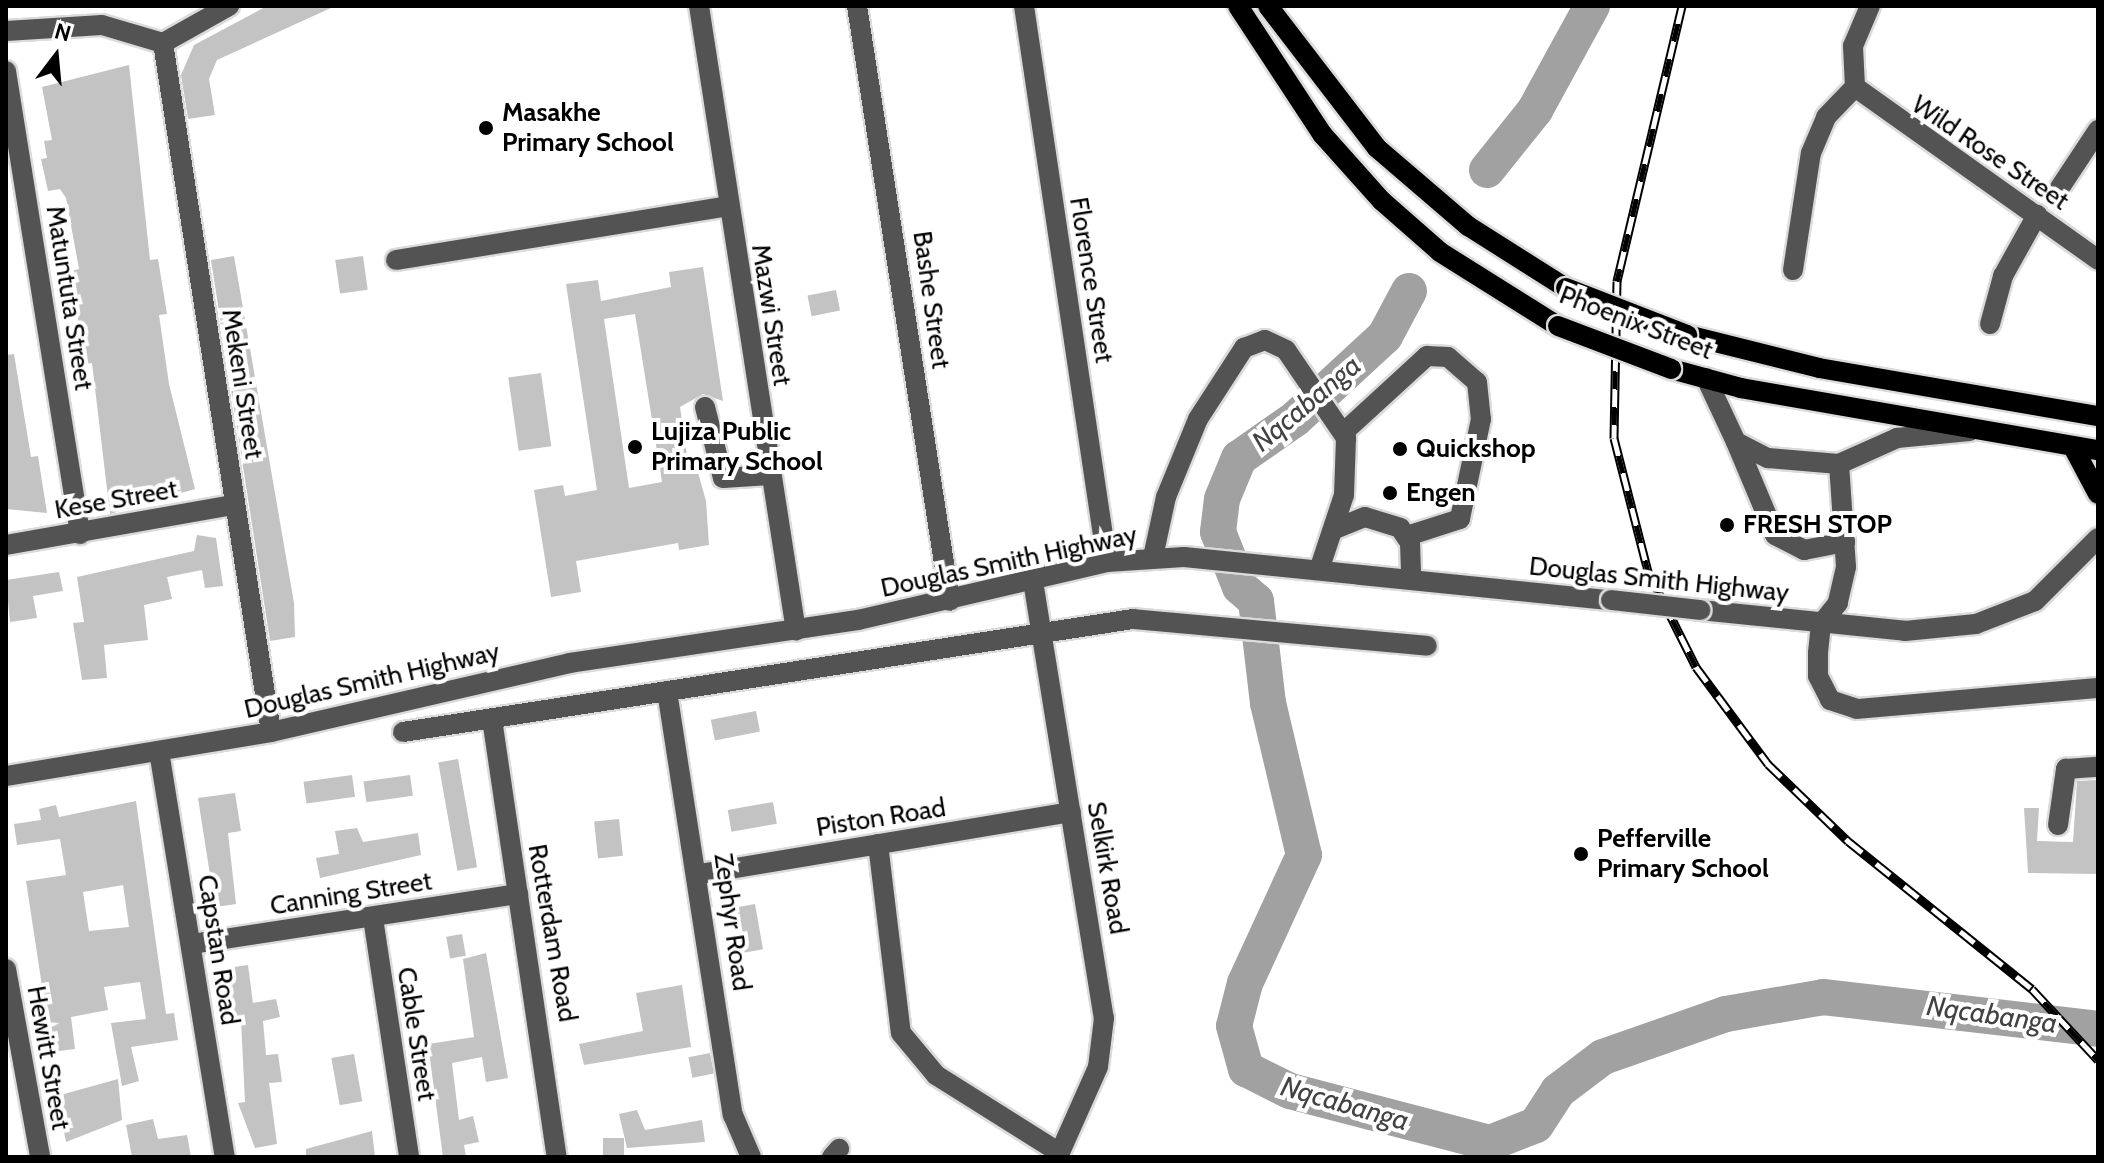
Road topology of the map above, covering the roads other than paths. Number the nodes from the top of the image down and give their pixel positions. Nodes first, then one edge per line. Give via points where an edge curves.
1 (229, 6) edge
2 (699, 6) edge
3 (857, 6) edge
4 (1024, 6) edge
5 (1238, 6) edge
6 (1268, 6) edge
7 (1870, 6) edge
8 (6, 31) edge
9 (163, 43) junction
10 (6, 71) edge
11 (1855, 87) junction
12 (2098, 130) edge
13 (2059, 189) dead end
14 (728, 206) junction
15 (2037, 215) junction
16 (396, 260) dead end
17 (2098, 260) edge
18 (1793, 270) dead end
19 (1990, 324) dead end
20 (1706, 378) junction
21 (705, 407) dead end
22 (2098, 416) edge
23 (1342, 428) junction
24 (1974, 431) junction
25 (1736, 442) junction
26 (2073, 447) junction
27 (2098, 450) edge
28 (1839, 464) junction
29 (770, 475) junction
30 (2098, 494) edge
31 (234, 505) junction
32 (1335, 529) junction
33 (80, 534) junction
34 (1407, 536) junction
35 (2098, 538) edge
36 (1845, 542) junction
37 (6, 545) edge
38 (1153, 557) junction
39 (1107, 562) junction
40 (1319, 570) junction
41 (1411, 580) junction
42 (1033, 581) junction
43 (950, 601) junction
44 (1821, 624) junction
45 (796, 631) junction
46 (1040, 632) junction
47 (1427, 646) dead end
48 (2098, 688) edge
49 (667, 691) junction
50 (492, 719) junction
51 (271, 732) junction
52 (403, 732) dead end
53 (159, 751) junction
54 (2098, 767) edge
55 (6, 776) edge
56 (1071, 812) junction
57 (2058, 825) dead end
58 (878, 844) junction
59 (700, 874) junction
60 (518, 894) junction
61 (373, 918) junction
62 (191, 944) junction
63 (7, 977) edge
64 (1059, 1155) edge
65 (40, 1157) edge
66 (225, 1157) edge
67 (409, 1157) edge
68 (557, 1157) edge
69 (751, 1157) edge

1 - 9 street
2 - 14 street, Mazwi Street
3 - 43 street, Bashe Street
4 - 39 street, Florence Street
5 - 20 main road, Phoenix Street, bridge via 1322,134 1382,201 1440,252 1558,326
6 - 22 main road, Phoenix Street, bridge via 1377,148 1468,226 1566,288 1687,335 1819,368
7 - 11 street via 1853,46
8 - 9 street via 102,25
9 - 31 street, Mekeni Street
10 - 33 street, Matuntuta Street
11 - 15 street, Wild Rose Street
11 - 18 street via 1818,132
12 - 13 street
14 - 16 street
14 - 29 street, Mazwi Street
15 - 17 street, Wild Rose Street
15 - 19 street via 2003,276
20 - 24 main road, Phoenix Street
20 - 25 street
21 - 29 street via 723,478
23 - 32 street via 1348,468
23 - 34 street via 1427,356 1448,357 1477,382 1481,419 1460,519
23 - 38 street via 1277,343 1244,348 1178,462
24 - 26 main road, Phoenix Street
24 - 28 street via 1897,438
25 - 28 street via 1768,458
25 - 36 street via 1775,535 1804,550
26 - 27 main road, Phoenix Street
26 - 30 main road
28 - 36 street
29 - 45 street, Mazwi Street
31 - 33 street, Kese Street
31 - 51 street, Mekeni Street
32 - 34 street via 1378,518
32 - 40 street
33 - 37 street, Kese Street
34 - 41 street
35 - 44 street, Douglas Smith Highway via 2035,601 1986,621 1905,631
36 - 44 street via 1843,585
38 - 39 street, Douglas Smith Highway
38 - 40 street, Douglas Smith Highway
39 - 42 street, Douglas Smith Highway
40 - 41 street, Douglas Smith Highway
41 - 44 street, Douglas Smith Highway, bridge
42 - 43 street, Douglas Smith Highway
42 - 46 street, Selkirk Road
43 - 45 street, Douglas Smith Highway
44 - 48 street via 1818,676 1830,700 1843,706
45 - 51 street, Douglas Smith Highway via 570,663
46 - 47 street via 1133,619 1306,630
46 - 49 street
46 - 56 street, Selkirk Road
49 - 50 street
49 - 59 street, Zephyr Road
50 - 52 street
50 - 60 street, Rotterdam Road
51 - 53 street, Douglas Smith Highway
53 - 55 street, Douglas Smith Highway
53 - 62 street, Capstan Road
54 - 57 street via 2066,769
56 - 58 street, Piston Road
56 - 64 street, Selkirk Road via 1104,1018 1098,1067
58 - 59 street, Piston Road
58 - 64 street via 901,1033 936,1075
59 - 69 street, Zephyr Road via 733,1115
60 - 61 street, Canning Street
60 - 68 street, Rotterdam Road
61 - 62 street, Canning Street
61 - 67 street, Cable Street
62 - 66 street, Capstan Road
63 - 65 street, Hewitt Street

